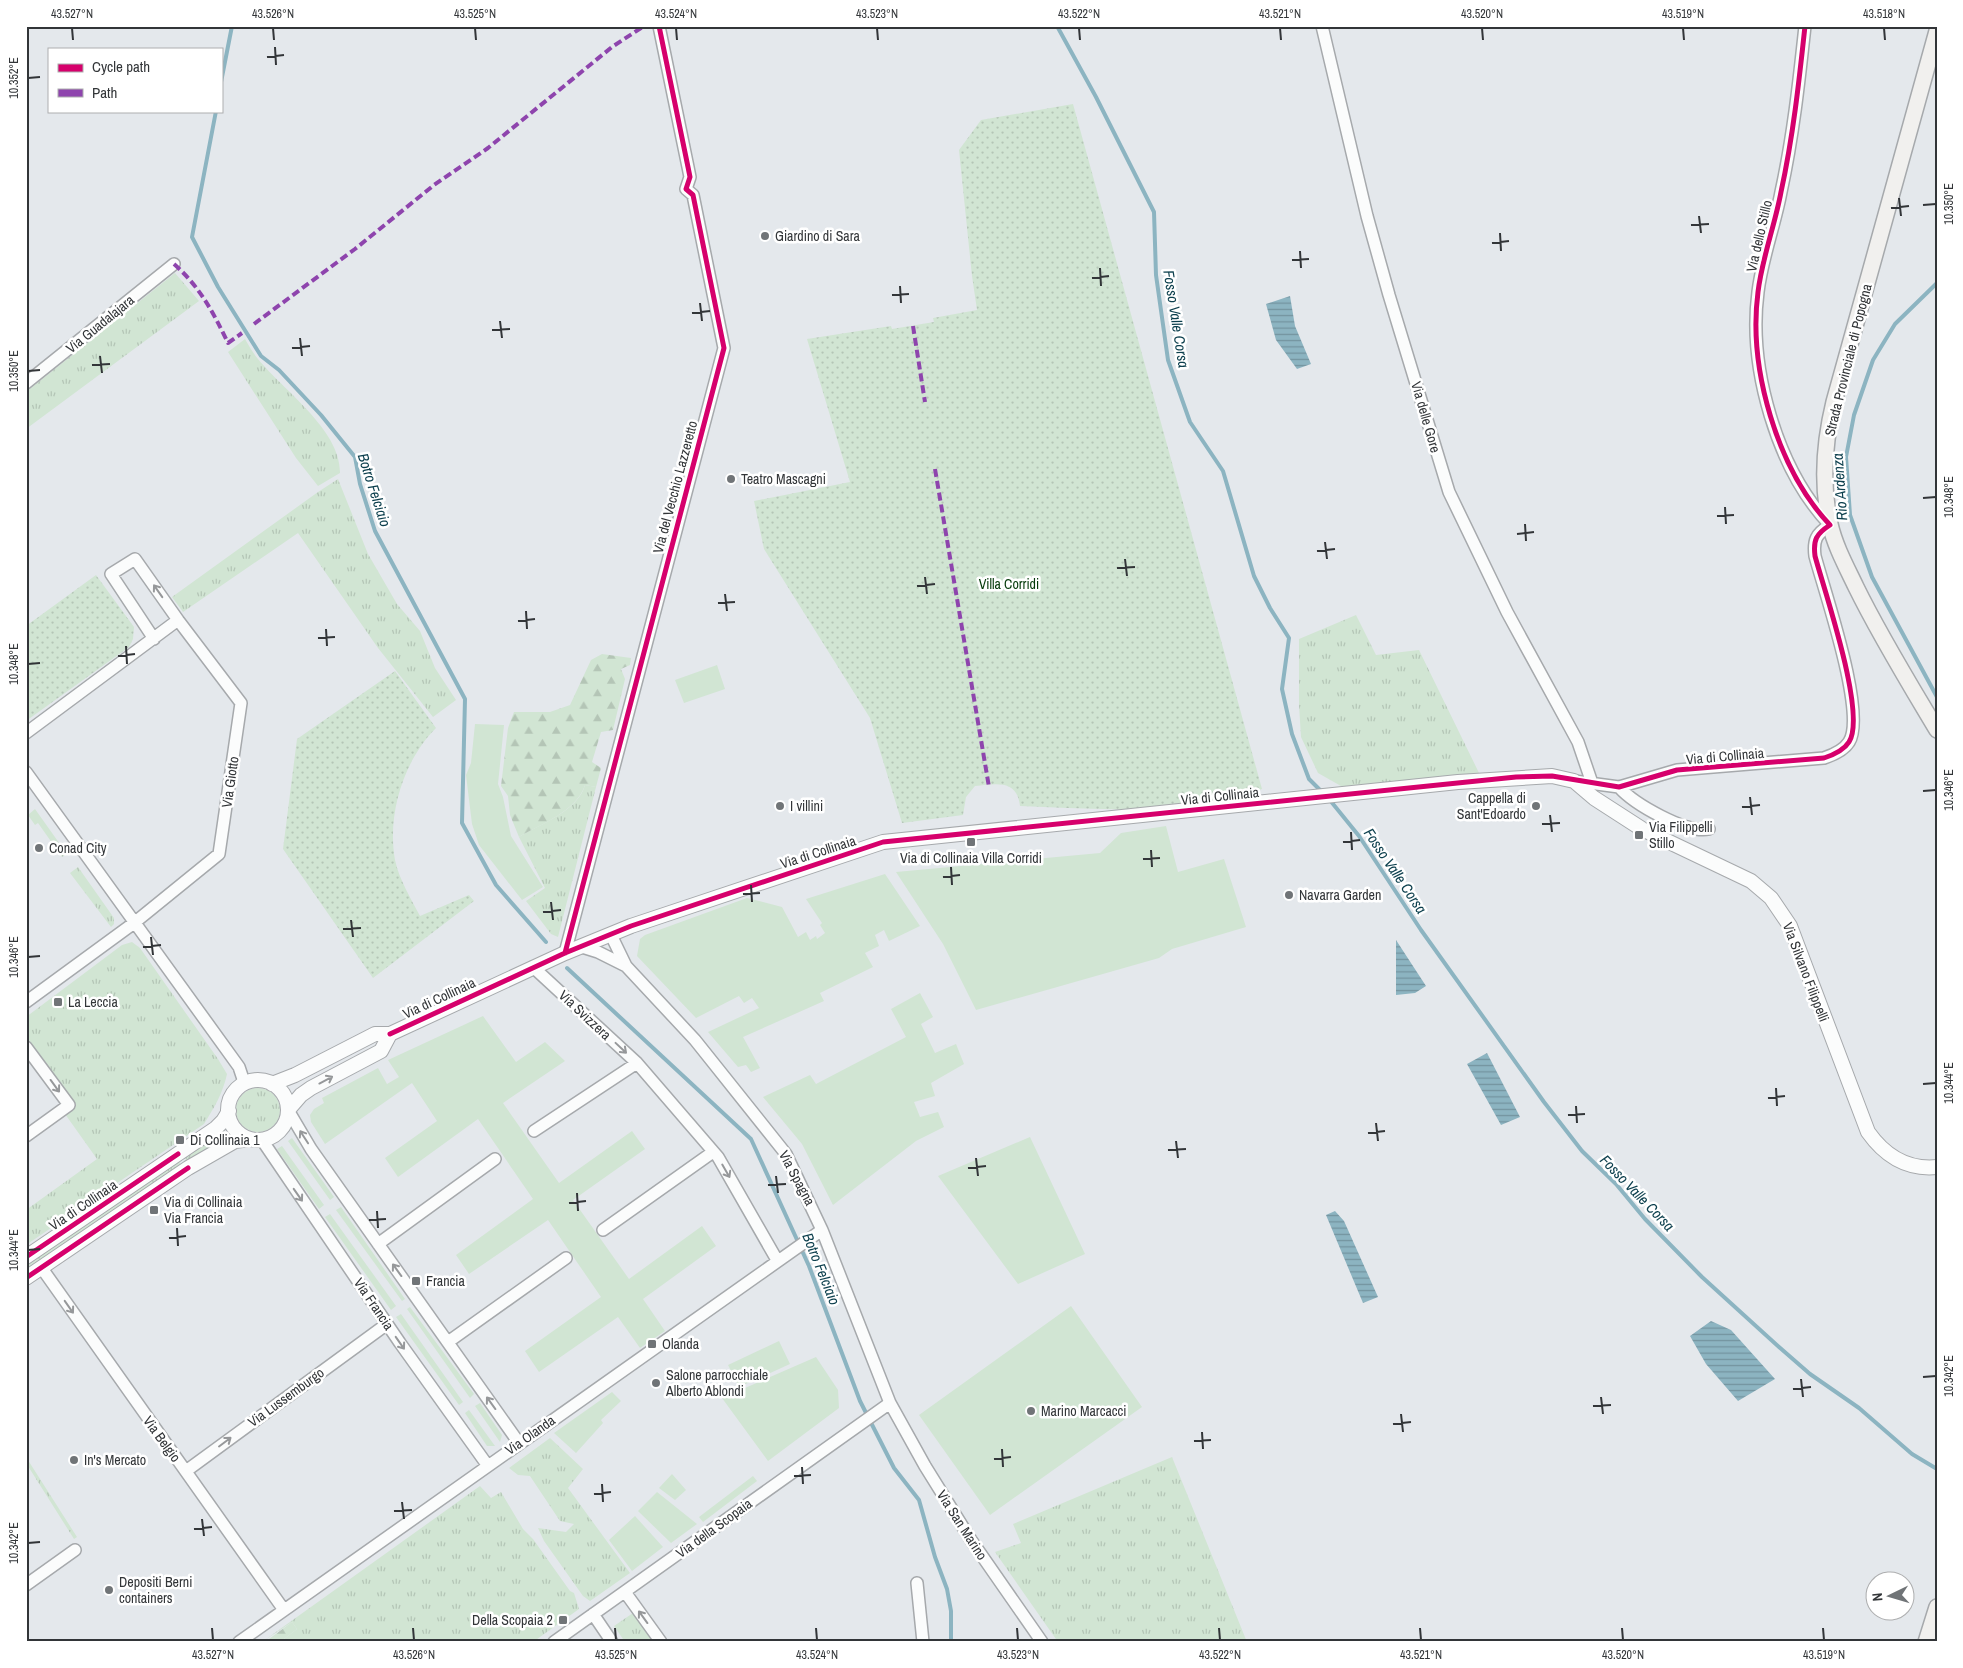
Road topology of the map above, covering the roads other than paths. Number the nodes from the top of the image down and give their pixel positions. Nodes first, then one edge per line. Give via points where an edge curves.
1 (659, 26) edge
2 (1322, 26) edge
3 (1806, 26) edge
4 (1937, 31) edge
5 (174, 264) dead end
6 (26, 383) edge
7 (1830, 525) junction
8 (178, 620) junction
9 (154, 639) junction
10 (1937, 730) edge
11 (26, 734) edge
12 (26, 772) edge
13 (1574, 781) junction
14 (1592, 783) junction
15 (1619, 787) junction
16 (1709, 830) dead end
17 (134, 923) junction
18 (611, 935) junction
19 (582, 946) junction
20 (565, 953) junction
21 (626, 966) junction
22 (533, 968) junction
23 (26, 1002) edge
24 (390, 1034) junction
25 (26, 1046) edge
26 (637, 1062) junction
27 (244, 1082) junction
28 (272, 1084) junction
29 (288, 1110) junction
30 (228, 1111) junction
31 (534, 1131) dead end
32 (26, 1136) edge
33 (255, 1140) junction
34 (713, 1152) junction
35 (495, 1159) dead end
36 (1937, 1167) edge
37 (604, 1230) dead end
38 (822, 1230) junction
39 (378, 1244) junction
40 (26, 1257) edge
41 (566, 1258) dead end
42 (779, 1259) junction
43 (41, 1267) junction
44 (26, 1278) edge
45 (387, 1324) junction
46 (448, 1342) junction
47 (890, 1403) junction
48 (519, 1442) junction
49 (488, 1466) junction
50 (186, 1471) junction
51 (75, 1550) dead end
52 (916, 1583) dead end
53 (26, 1585) edge
54 (625, 1592) junction
55 (1937, 1607) edge
56 (284, 1610) junction
57 (593, 1614) junction
58 (239, 1642) edge
59 (554, 1642) edge
60 (612, 1642) edge
61 (661, 1642) edge
62 (922, 1642) edge
63 (1042, 1642) edge
64 (1926, 1642) edge

1 - 20 street, Via del Vecchio Lazzeretto via 690,177 686,189 693,196 724,348
2 - 14 street, Via delle Gore via 1352,162 1449,492 1507,612 1578,742
3 - 7 street, Via dello Stillo via 1782,192 1758,292 1757,334 1761,384 1768,414 1798,480 1814,508
4 - 7 main road, Strada Provinciale di Popogna via 1832,411 1824,470
5 - 6 street, Via Guadalajara
7 - 10 main road, Strada Provinciale di Popogna via 1836,545 1870,616
7 - 15 street, Via di Collinaia via 1817,533 1814,556 1854,702 1850,741 1824,758 1677,770
8 - 9 street
8 -> 9 street, Via Giotto via 135,559 110,574
8 - 17 street, Via Giotto via 241,703 219,854
9 - 11 street
12 - 17 street
13 - 14 street, Via di Collinaia
13 - 18 street, Via di Collinaia via 1552,776 1516,777 883,842 696,903
13 - 36 street, Via Silvano Filippelli via 1642,829 1742,876 1770,898 1790,926 1868,1132 1895,1159 1913,1166
14 - 15 street, Via di Collinaia
15 - 16 street via 1634,801 1676,822 1700,831
17 - 23 street, Via Giotto
17 - 27 street via 239,1067
18 - 19 street, Via di Collinaia
18 - 21 street, Via Spagna
19 - 20 street, Via di Collinaia
19 - 21 street, Via Spagna
20 - 22 street, Via di Collinaia
21 - 38 street, Via Spagna via 695,1040 786,1154
22 - 24 street, Via di Collinaia
22 -> 26 street, Via Svizzera
24 - 28 street, Via di Collinaia via 375,1034
29 -> 24 street, Via di Collinaia via 311,1088 381,1051
25 -> 32 street via 68,1105
26 - 31 street
26 - 34 street, Via Svizzera
27 - 28 street via 255,1080
27 - 30 street via 232,1094
28 - 29 street via 284,1094
29 - 33 street via 278,1132
39 -> 29 street
30 - 33 street via 234,1129
30 - 40 street, Via di Collinaia via 216,1128
33 - 43 street, Via di Collinaia via 235,1141 188,1168
33 -> 45 street, Via Francia
34 - 37 street
34 -> 42 street, Via Svizzera
35 - 39 street
38 - 42 street, Via Olanda
38 - 47 street, Via Spagna
46 -> 39 street
41 - 46 street
42 - 48 street, Via Olanda
43 - 44 street, Via di Collinaia
43 -> 50 street, Via Belgio
45 -> 49 street, Via Francia
50 -> 45 street, Via Lussemburgo
48 -> 46 street
47 - 54 street, Via della Scopaia
47 - 63 street, Via San Marino via 971,1540
48 - 49 street, Via Olanda
49 - 56 street, Via Olanda
50 - 56 street, Via Belgio
51 - 53 street
52 - 62 street
54 - 57 street, Via della Scopaia
61 -> 54 street
55 - 64 main road
56 - 58 street, Via Olanda
57 - 59 street, Via della Scopaia
57 - 60 street

